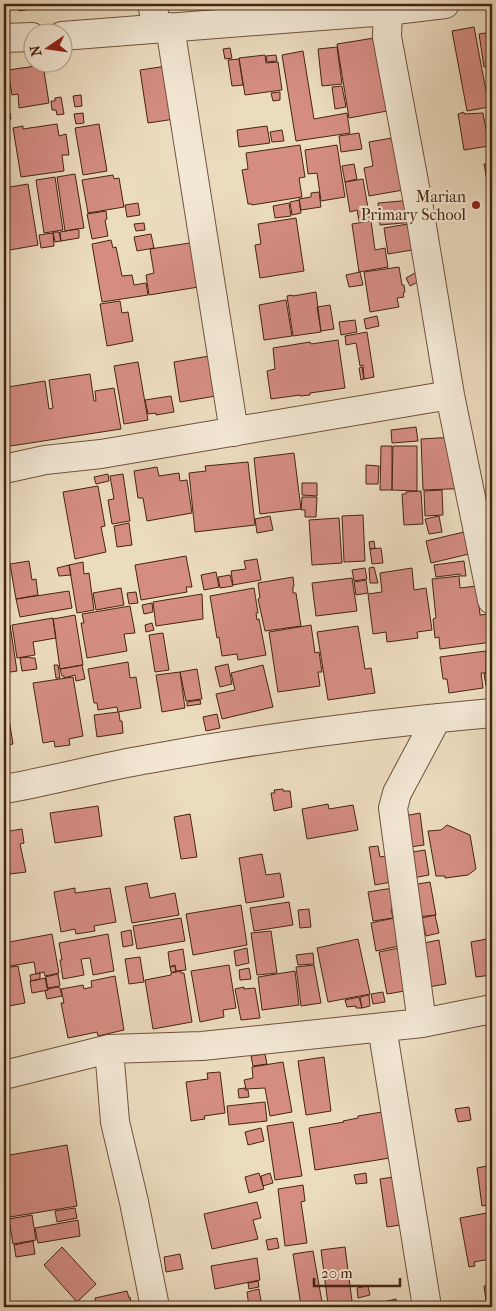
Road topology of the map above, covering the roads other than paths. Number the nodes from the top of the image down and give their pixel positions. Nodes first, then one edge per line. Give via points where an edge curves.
1 (445, 4) edge
2 (388, 7) edge
3 (160, 20) edge
4 (72, 34) edge
5 (4, 38) edge
6 (22, 38) edge
7 (450, 396) junction
8 (234, 432) junction
9 (4, 469) edge
10 (492, 600) edge
11 (492, 714) edge
12 (437, 718) junction
13 (4, 789) edge
14 (492, 1009) edge
15 (422, 1023) junction
16 (382, 1027) junction
17 (109, 1050) junction
18 (4, 1075) edge
19 (155, 1307) edge
20 (427, 1307) edge

1 - 2 street
2 - 3 street
2 - 7 street via 387,37
3 - 4 street
3 - 8 street
5 - 6 street
7 - 8 street
7 - 10 street
8 - 9 street
11 - 12 street
12 - 13 street via 280,737 150,758
12 - 15 street via 397,793 393,808
14 - 15 street
15 - 16 street
16 - 17 street via 202,1046
16 - 20 street
17 - 18 street
17 - 19 street via 115,1122

